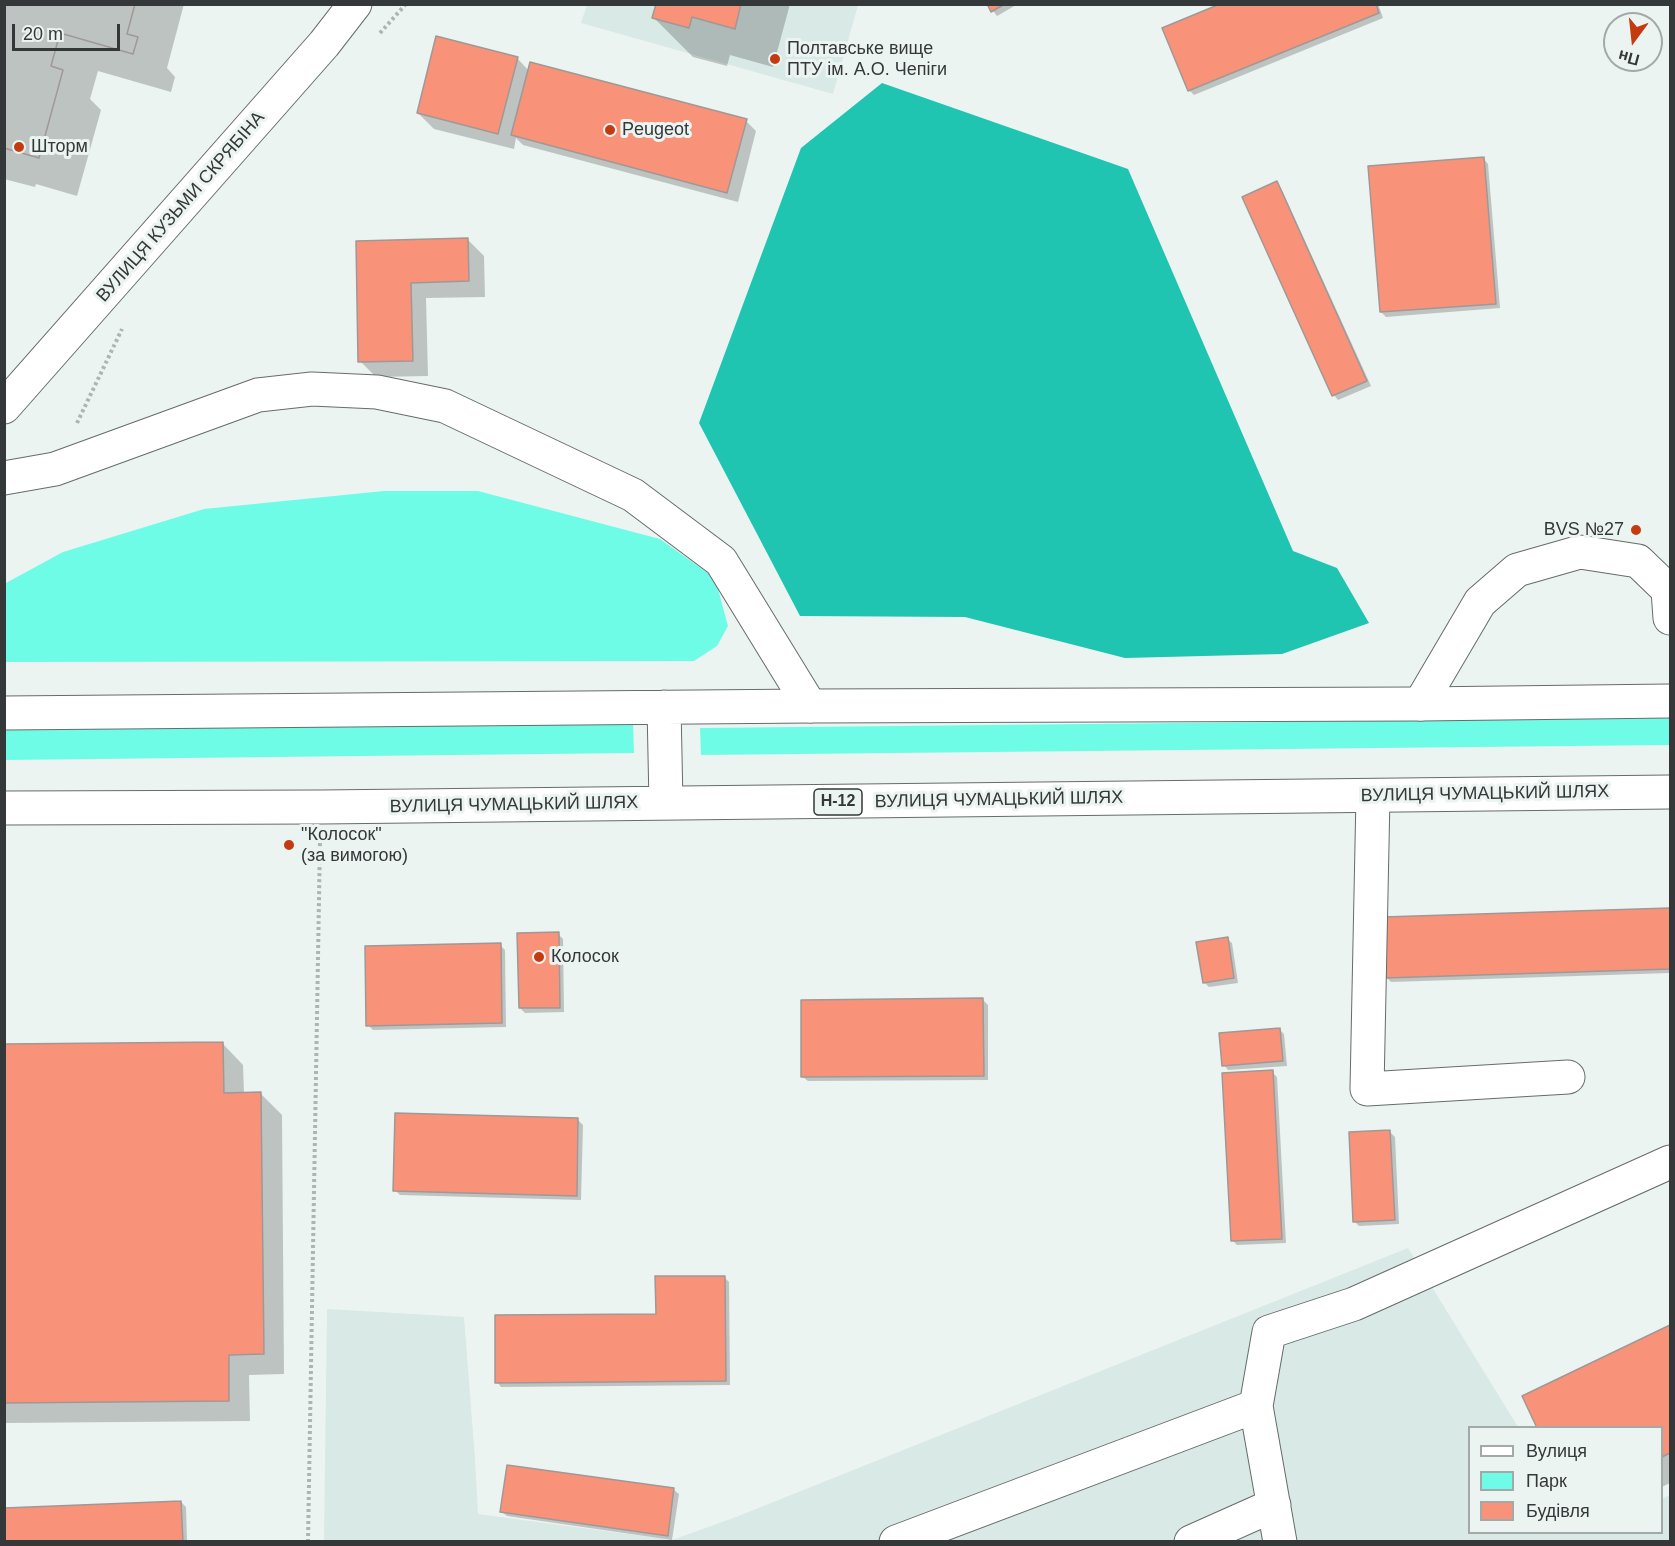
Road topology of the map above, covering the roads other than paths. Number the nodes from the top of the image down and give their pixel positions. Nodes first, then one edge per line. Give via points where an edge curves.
1 (355, 4) edge
2 (4, 407) edge
3 (4, 478) edge
4 (1671, 618) edge
5 (1671, 701) edge
6 (1420, 704) junction
7 (810, 706) junction
8 (664, 707) junction
9 (4, 713) edge
10 (1671, 792) edge
11 (1373, 796) junction
12 (666, 803) junction
13 (4, 808) edge
14 (1568, 1077) dead end
15 (1671, 1162) edge
16 (1256, 1406) junction
17 (1274, 1504) junction
18 (896, 1542) edge
19 (1191, 1542) edge
20 (1280, 1542) edge

1 - 2 main road, ВУЛИЦЯ КУЗЬМИ СКРЯБІНА
3 - 7 main road via 55,469 258,395 312,388 377,392 445,406 633,495 721,561
4 - 6 main road via 1668,590 1638,561 1580,552 1517,570 1480,602
5 - 6 main road
6 - 7 main road
7 - 8 main road
8 - 9 main road
8 - 12 main road
10 - 11 main road, ВУЛИЦЯ ЧУМАЦЬКИЙ ШЛЯХ / Н-12
11 - 12 main road, ВУЛИЦЯ ЧУМАЦЬКИЙ ШЛЯХ / Н-12
11 - 14 main road via 1367,1089
12 - 13 main road, ВУЛИЦЯ ЧУМАЦЬКИЙ ШЛЯХ / Н-12
15 - 16 main road via 1354,1304 1269,1332
16 - 17 main road
16 - 18 main road
17 - 19 main road
17 - 20 main road

